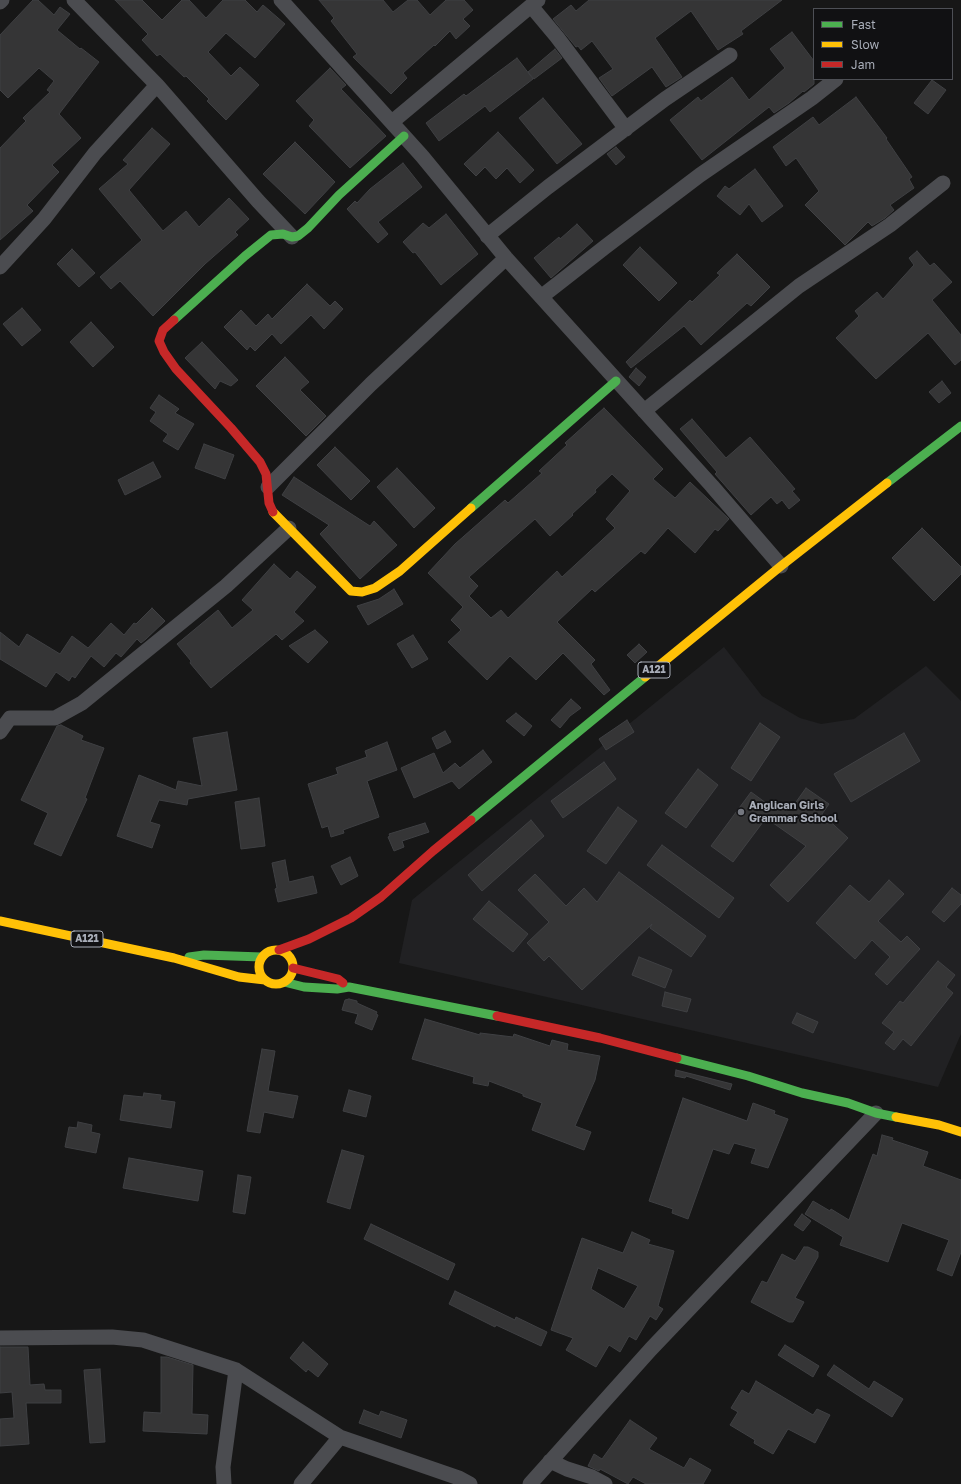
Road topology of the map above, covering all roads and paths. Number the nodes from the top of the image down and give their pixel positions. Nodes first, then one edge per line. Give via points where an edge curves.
1 (74, 0) edge
2 (281, 0) edge
3 (534, 3) edge
4 (730, 55) dead end
5 (835, 80) edge
6 (157, 85) junction
7 (392, 122) junction
8 (626, 129) junction
9 (404, 136) junction
10 (943, 183) dead end
11 (487, 236) junction
12 (292, 237) junction
13 (506, 258) junction
14 (0, 267) edge
15 (541, 298) junction
16 (616, 381) junction
17 (644, 411) junction
18 (961, 426) edge
19 (268, 487) junction
20 (289, 528) junction
21 (780, 566) junction
22 (0, 732) edge
23 (351, 918) junction
24 (0, 921) edge
25 (332, 938) dead end
26 (279, 950) junction
27 (262, 957) junction
28 (174, 958) junction
29 (295, 963) junction
30 (265, 980) junction
31 (284, 982) junction
32 (349, 987) junction
33 (876, 1113) junction
34 (961, 1132) edge
35 (0, 1338) edge
36 (236, 1370) junction
37 (340, 1437) junction
38 (550, 1462) junction
39 (224, 1484) edge
40 (301, 1484) edge
41 (470, 1484) edge
42 (530, 1484) edge
43 (605, 1484) edge

1 - 6 street
2 - 7 street
3 - 7 street
3 - 8 street
4 - 8 street
5 - 15 street via 700,175
6 - 12 street
6 - 14 street via 95,153 44,219
7 - 9 street
8 - 11 street
9 - 11 street
9 - 12 street via 339,195 308,228 298,236
10 - 17 street via 890,224 799,286
11 - 13 street
12 - 19 street via 283,234 271,235 163,330 159,341 176,369 260,462 266,474
13 - 15 street
13 - 19 street via 376,379
15 - 16 street
16 - 17 street
16 - 20 street via 400,570 375,588 362,592 351,591
17 - 21 street
18 - 21 street, A121
19 - 20 street via 269,503 274,514
20 - 22 street via 226,586 82,703 55,718 10,718
21 - 23 street, A121 via 433,851 381,897
23 - 25 street, A121
23 - 26 street, A121 via 309,939
24 - 28 street, A121
26 - 27 street, A121 via 272,950
26 - 29 street via 285,952
27 - 28 street, A121 via 204,955
27 - 30 street via 259,970
28 - 30 street, A121 via 239,977
29 - 31 street
29 - 32 street via 338,979
30 - 31 street, A121 via 274,984
31 - 32 street via 304,987
32 - 33 street via 600,1038 848,1103
33 - 34 street via 939,1125
33 - 38 street via 652,1349
35 - 36 street via 112,1337 143,1340
36 - 37 street
36 - 39 street
37 - 40 street
37 - 41 street
38 - 42 street
38 - 43 street

